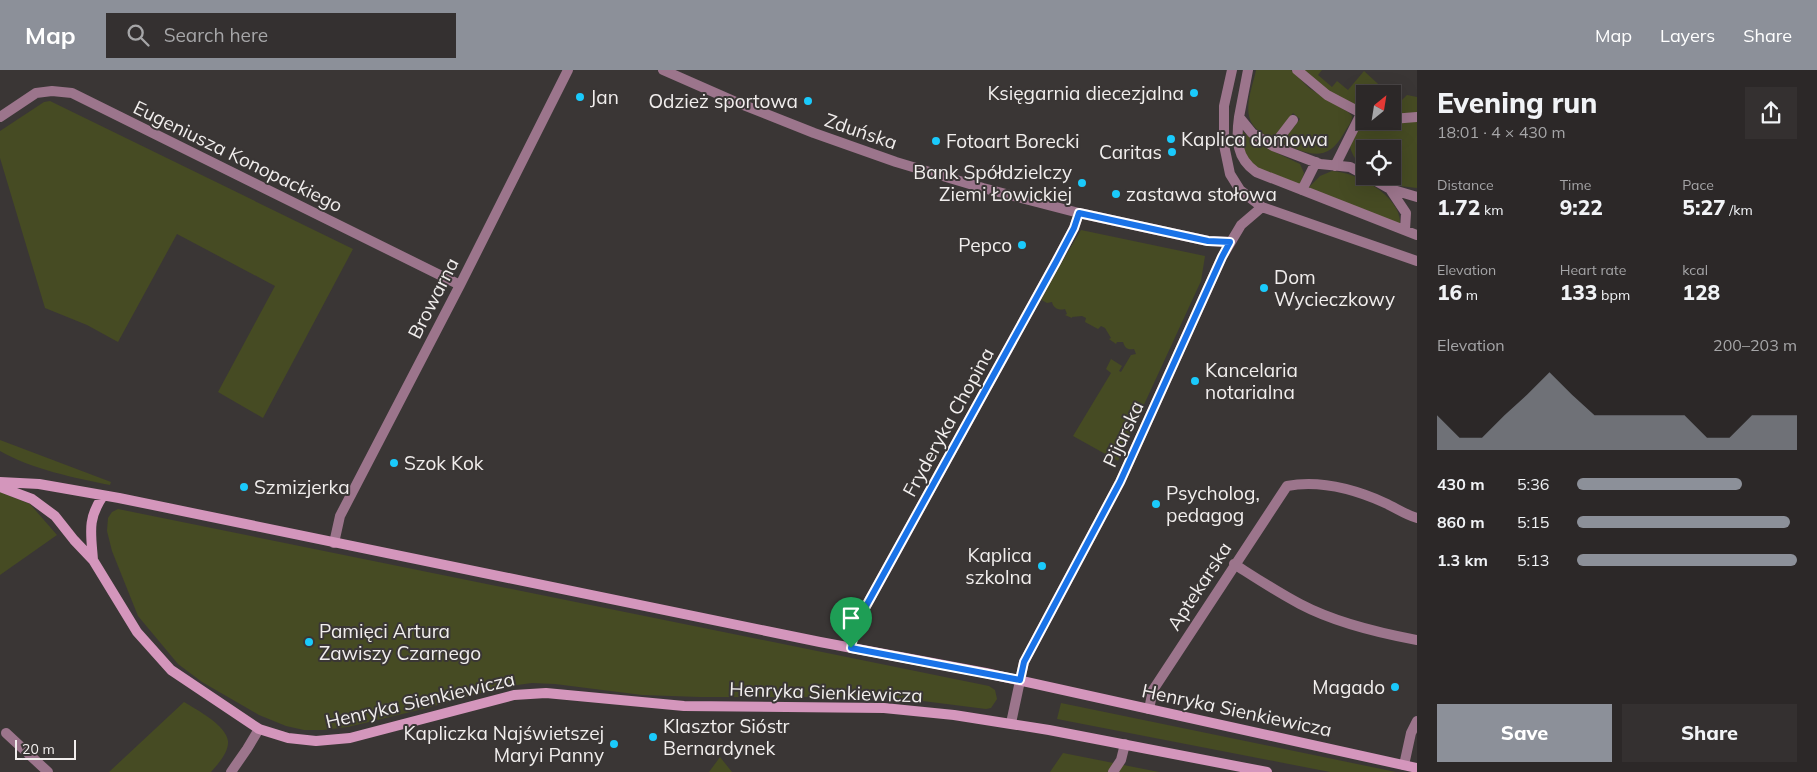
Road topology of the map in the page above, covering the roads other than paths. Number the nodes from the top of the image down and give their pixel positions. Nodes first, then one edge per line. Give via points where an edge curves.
1 (568, 70) edge
2 (663, 70) edge
3 (1232, 70) edge
4 (1248, 70) edge
5 (1297, 70) edge
6 (1356, 111) edge
7 (1417, 116) edge
8 (0, 117) edge
9 (1239, 117) junction
10 (1401, 117) edge
11 (1293, 120) dead end
12 (1356, 128) edge
13 (1273, 146) junction
14 (1316, 162) junction
15 (1335, 166) junction
16 (1356, 170) edge
17 (1383, 185) edge
18 (1390, 189) junction
19 (1302, 190) junction
20 (1417, 198) edge
21 (1262, 207) junction
22 (1079, 213) junction
23 (1405, 230) junction
24 (1417, 235) edge
25 (1230, 242) junction
26 (1415, 261) edge
27 (460, 285) junction
28 (0, 482) edge
29 (0, 487) edge
30 (103, 496) junction
31 (1417, 518) edge
32 (334, 543) junction
33 (93, 560) junction
34 (1234, 564) junction
35 (1417, 640) edge
36 (851, 648) junction
37 (1020, 680) junction
38 (1149, 709) junction
39 (1417, 721) edge
40 (1011, 723) junction
41 (259, 729) junction
42 (6, 733) dead end
43 (1124, 744) junction
44 (1404, 765) junction
45 (1417, 768) edge
46 (48, 772) edge
47 (231, 772) edge
48 (1113, 772) edge
49 (1267, 772) edge

1 - 27 street, Browarna
2 - 22 street, Zduńska via 814,133 948,177
3 - 21 street via 1224,106 1224,145 1230,174 1240,190
4 - 9 street
5 - 6 street via 1327,96
7 - 10 street
8 - 27 street, Eugeniusza Konopackiego via 36,93 72,93
9 - 13 street via 1252,133
9 - 19 street via 1239,148 1247,165 1256,172
11 - 13 street
12 - 15 street
13 - 14 street
14 - 15 street
14 - 19 street
15 - 16 street
17 - 18 street
18 - 20 street
18 - 23 street via 1406,213
19 - 23 street
21 - 25 street, Pijarska via 1241,225
21 - 26 street
22 - 25 street, Zduńska via 1208,241
22 - 36 street, Fryderyka Chopina via 1056,262 860,617
23 - 24 street
25 - 37 street, Pijarska via 1120,482 1024,662
27 - 32 street, Browarna via 340,516
28 - 30 street, Henryka Sienkiewicza via 40,484
29 - 33 street, Henryka Sienkiewicza via 32,499 55,516
30 - 32 street, Henryka Sienkiewicza
30 - 33 street via 91,518
31 - 34 street, Aptekarska via 1345,488 1311,483 1286,486
32 - 36 street, Henryka Sienkiewicza
33 - 41 street, Henryka Sienkiewicza via 137,632 171,670
34 - 35 street via 1324,614
34 - 38 street, Aptekarska via 1153,690
36 - 37 street, Henryka Sienkiewicza
37 - 38 street, Henryka Sienkiewicza
37 - 40 street
38 - 44 street, Henryka Sienkiewicza
39 - 44 street
40 - 41 street, Henryka Sienkiewicza via 884,708 684,706 546,693 514,695 373,733 333,740 288,738
40 - 43 street, Henryka Sienkiewicza
41 - 47 street
42 - 46 street
43 - 48 street via 1121,760
43 - 49 street, Henryka Sienkiewicza
44 - 45 street, Henryka Sienkiewicza

